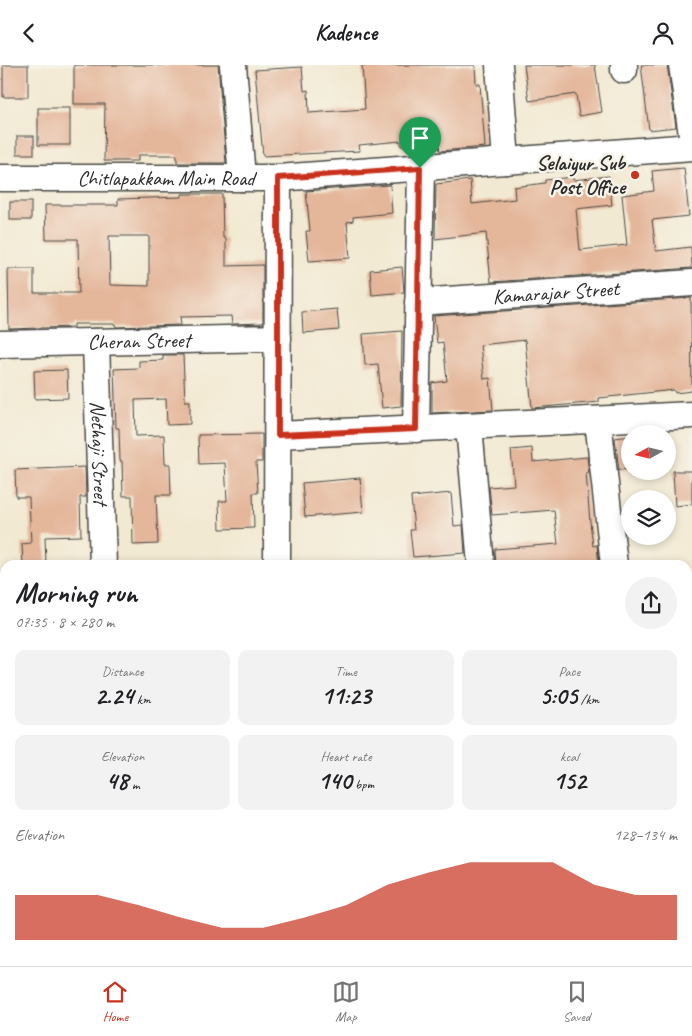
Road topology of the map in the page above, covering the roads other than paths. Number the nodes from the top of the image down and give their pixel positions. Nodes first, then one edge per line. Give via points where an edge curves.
1 (233, 65) edge
2 (499, 65) edge
3 (682, 65) edge
4 (692, 135) edge
5 (692, 147) edge
6 (506, 161) junction
7 (420, 168) junction
8 (0, 178) edge
9 (242, 178) junction
10 (278, 178) junction
11 (692, 283) edge
12 (418, 302) junction
13 (278, 337) junction
14 (96, 342) junction
15 (0, 344) edge
16 (692, 415) edge
17 (598, 420) junction
18 (469, 426) junction
19 (416, 429) junction
20 (278, 435) junction
21 (103, 560) edge
22 (277, 560) edge
23 (481, 560) edge
24 (613, 560) edge

1 - 9 street
2 - 6 street
3 - 4 street
5 - 6 street, Chitlapakkam Main Road
6 - 7 street, Chitlapakkam Main Road
7 - 10 street, Chitlapakkam Main Road
7 - 12 street
8 - 9 street, Chitlapakkam Main Road
9 - 10 street, Chitlapakkam Main Road
10 - 13 street
11 - 12 street, Kamarajar Street
12 - 19 street
13 - 14 street, Cheran Street
13 - 20 street
14 - 15 street, Cheran Street
14 - 21 street, Nethaji Street
16 - 17 street
17 - 18 street
17 - 24 street
18 - 19 street
18 - 23 street
19 - 20 street
20 - 22 street

